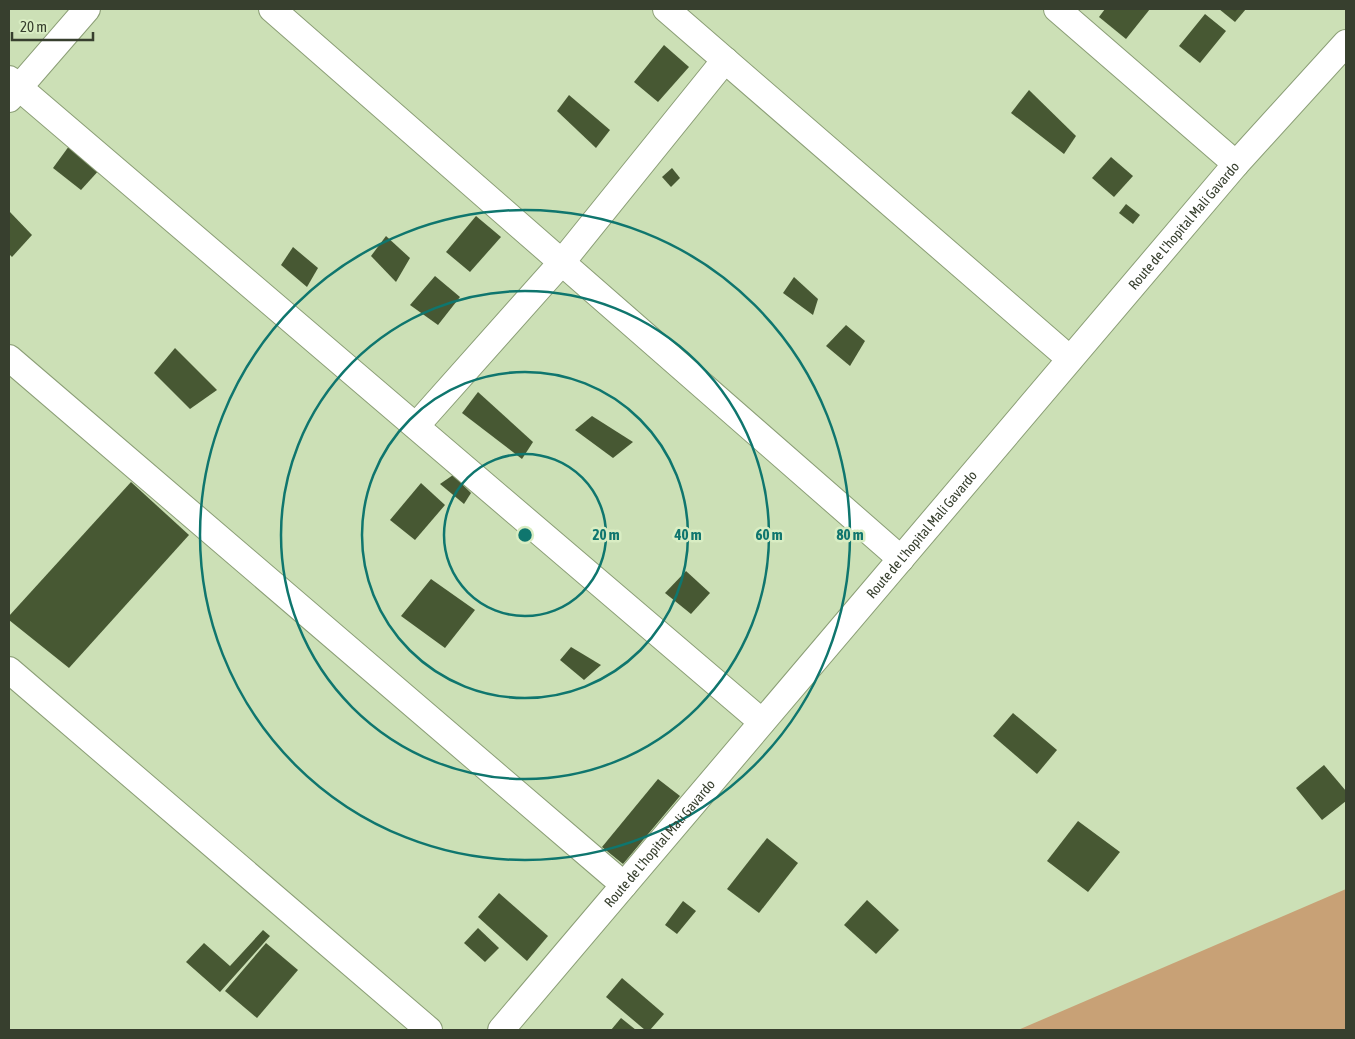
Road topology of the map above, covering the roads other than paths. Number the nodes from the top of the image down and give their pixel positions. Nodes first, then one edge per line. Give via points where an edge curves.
1 (87, 9) edge
2 (272, 9) edge
3 (666, 9) edge
4 (1057, 9) edge
5 (1346, 43) edge
6 (725, 60) junction
7 (12, 88) edge
8 (1236, 164) junction
9 (562, 262) junction
10 (9, 358) edge
11 (1070, 359) junction
12 (416, 426) junction
13 (901, 559) junction
14 (9, 670) edge
15 (762, 722) junction
16 (624, 885) junction
17 (429, 1030) edge
18 (501, 1030) edge

1 - 7 street
2 - 9 street
3 - 6 street
4 - 8 street
5 - 8 street, Route de L'hopital Mali Gavardo
6 - 9 street
6 - 11 street
7 - 12 street
8 - 11 street, Route de L'hopital Mali Gavardo
9 - 12 street
9 - 13 street
10 - 16 street
11 - 13 street, Route de L'hopital Mali Gavardo
12 - 15 street
13 - 15 street, Route de L'hopital Mali Gavardo
14 - 17 street
15 - 16 street, Route de L'hopital Mali Gavardo
16 - 18 street, Route de L'hopital Mali Gavardo

